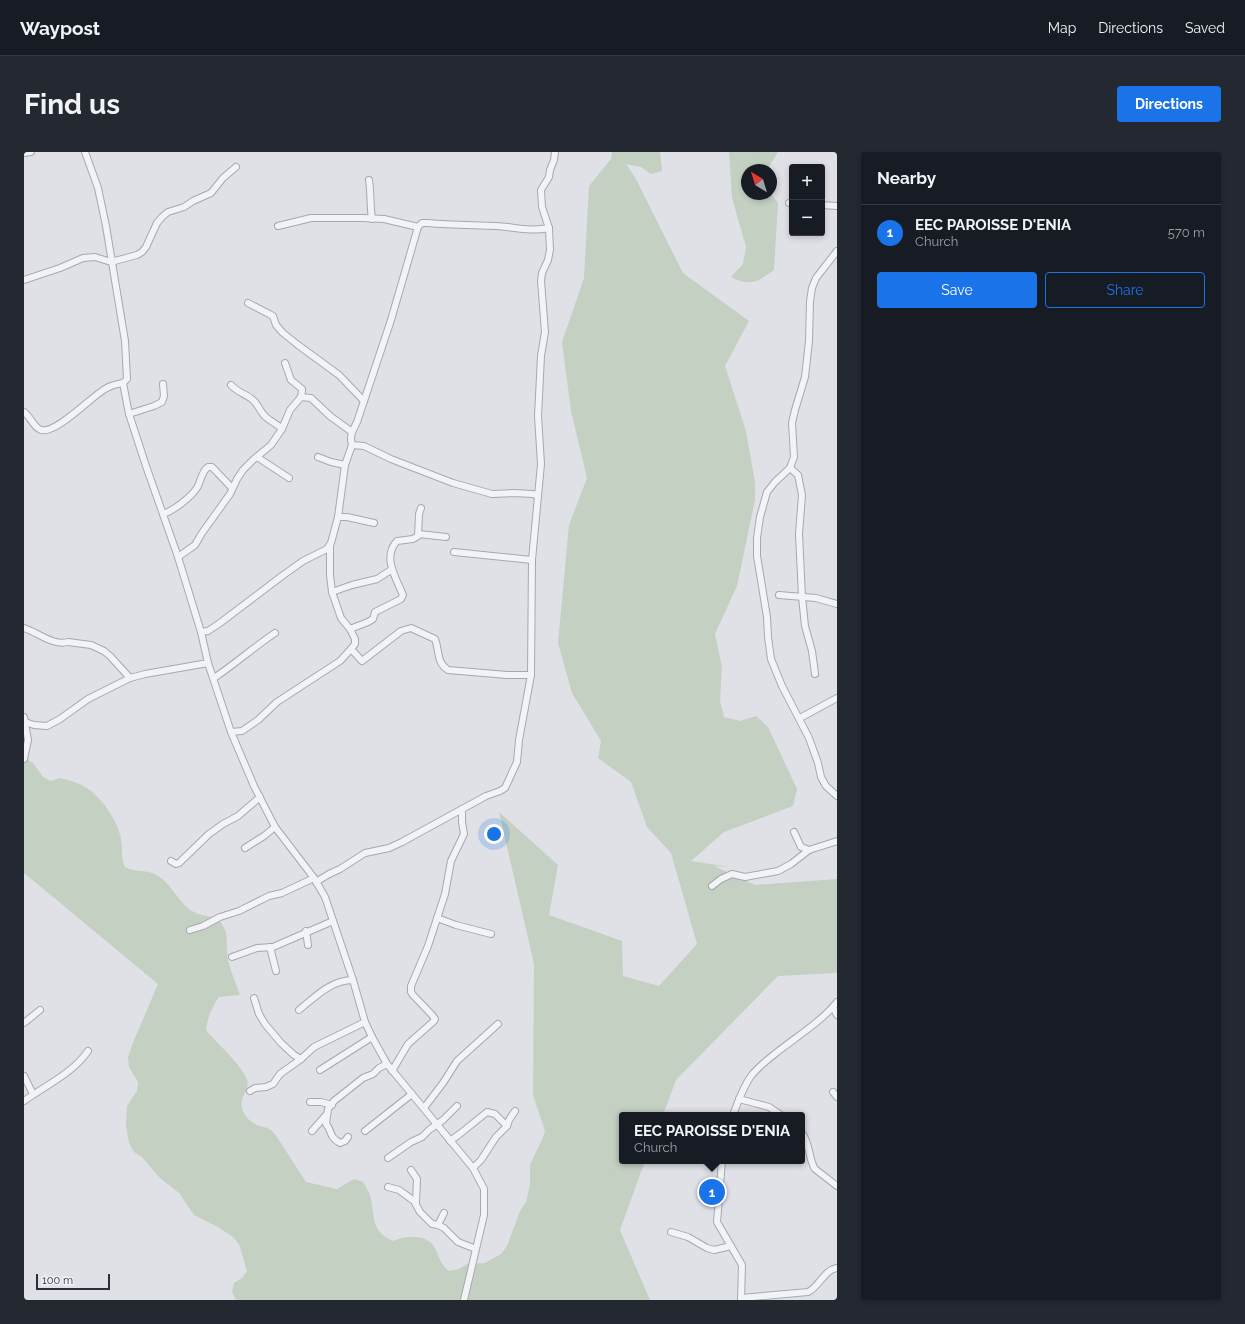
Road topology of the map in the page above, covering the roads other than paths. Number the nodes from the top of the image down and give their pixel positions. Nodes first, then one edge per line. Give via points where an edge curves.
1 (31, 152) edge
2 (85, 152) edge
3 (555, 152) edge
4 (24, 153) edge
5 (236, 167) dead end
6 (369, 180) dead end
7 (825, 204) edge
8 (837, 206) edge
9 (372, 219) junction
10 (278, 226) dead end
11 (418, 227) junction
12 (549, 228) junction
13 (837, 251) edge
14 (111, 262) junction
15 (24, 280) edge
16 (248, 303) dead end
17 (285, 363) dead end
18 (123, 383) junction
19 (163, 384) dead end
20 (231, 385) dead end
21 (301, 397) junction
22 (364, 401) junction
23 (24, 412) edge
24 (129, 414) junction
25 (282, 429) junction
26 (352, 432) junction
27 (352, 445) junction
28 (257, 457) junction
29 (318, 457) dead end
30 (345, 465) junction
31 (790, 468) junction
32 (289, 478) dead end
33 (232, 488) junction
34 (538, 495) junction
35 (421, 508) dead end
36 (162, 514) junction
37 (338, 517) junction
38 (374, 523) dead end
39 (419, 534) junction
40 (446, 537) dead end
41 (331, 543) junction
42 (454, 552) dead end
43 (178, 557) junction
44 (532, 560) junction
45 (391, 570) junction
46 (332, 592) junction
47 (779, 595) dead end
48 (802, 597) junction
49 (837, 604) edge
50 (24, 628) edge
51 (350, 629) junction
52 (201, 632) junction
53 (275, 633) dead end
54 (351, 649) junction
55 (208, 663) junction
56 (815, 674) dead end
57 (531, 675) junction
58 (130, 678) junction
59 (214, 678) junction
60 (837, 698) edge
61 (800, 718) junction
62 (25, 719) edge
63 (231, 732) junction
64 (24, 759) edge
65 (837, 796) edge
66 (260, 798) junction
67 (462, 809) junction
68 (275, 827) junction
69 (794, 832) dead end
70 (837, 841) edge
71 (244, 848) dead end
72 (809, 850) junction
73 (171, 861) dead end
74 (315, 880) junction
75 (712, 886) dead end
76 (437, 918) junction
77 (333, 920) junction
78 (190, 930) dead end
79 (306, 931) junction
80 (491, 934) dead end
81 (308, 945) dead end
82 (270, 946) junction
83 (232, 957) dead end
84 (276, 971) dead end
85 (353, 980) junction
86 (254, 998) dead end
87 (837, 1002) edge
88 (832, 1007) junction
89 (40, 1010) dead end
90 (299, 1010) dead end
91 (837, 1015) edge
92 (365, 1022) junction
93 (24, 1023) edge
94 (498, 1024) dead end
95 (372, 1037) junction
96 (88, 1051) dead end
97 (301, 1059) junction
98 (387, 1064) junction
99 (320, 1070) dead end
100 (392, 1071) junction
101 (24, 1076) edge
102 (250, 1091) dead end
103 (33, 1094) junction
104 (412, 1094) junction
105 (739, 1099) junction
106 (24, 1100) edge
107 (310, 1102) dead end
108 (332, 1105) junction
109 (457, 1106) dead end
110 (424, 1108) junction
111 (515, 1111) dead end
112 (734, 1112) edge
113 (776, 1112) edge
114 (327, 1114) junction
115 (437, 1125) junction
116 (507, 1126) junction
117 (312, 1131) dead end
118 (365, 1131) dead end
119 (348, 1137) dead end
120 (805, 1138) edge
121 (450, 1141) junction
122 (388, 1158) dead end
123 (722, 1164) edge
124 (474, 1168) junction
125 (411, 1170) dead end
126 (837, 1186) edge
127 (388, 1188) dead end
128 (416, 1203) junction
129 (444, 1213) dead end
130 (438, 1225) junction
131 (671, 1232) dead end
132 (731, 1246) junction
133 (476, 1249) junction
134 (837, 1268) edge
135 (741, 1299) edge
136 (464, 1300) edge

1 - 4 street
2 - 14 street via 98,188
3 - 12 street via 549,177 542,190 542,207
5 - 14 street via 211,193 162,217 142,252
6 - 9 street
7 - 8 street
9 - 10 street via 311,218
9 - 11 street via 390,220
11 - 12 street via 428,223 534,230
11 - 22 street
12 - 34 street via 550,250 541,281 545,332 538,416 541,464
13 - 31 street via 816,278 812,288 806,370 792,423 794,457
14 - 15 street via 95,257 83,258
14 - 18 street via 126,341 127,379
16 - 22 street via 273,316 283,333 339,374
17 - 21 street via 291,380 302,389
18 - 23 street via 106,388 60,424 48,430 38,429
18 - 24 street
19 - 24 street via 162,402
20 - 25 street via 253,400 266,418 277,423
21 - 25 street via 290,410
21 - 26 street via 311,398
22 - 26 street
24 - 36 street
25 - 28 street via 271,445
26 - 27 street
27 - 30 street
27 - 34 street via 364,446 453,483 492,494
28 - 32 street
28 - 33 street via 243,470
29 - 30 street
30 - 37 street
31 - 48 street via 798,475 802,495 799,534
31 - 61 street via 767,492 756,538 771,659 782,686
33 - 36 street via 208,466 197,489 175,508
33 - 43 street via 195,545
34 - 44 street
35 - 39 street
36 - 43 street
37 - 38 street
37 - 41 street
39 - 40 street
39 - 45 street via 392,545
41 - 46 street
41 - 52 street via 328,550 303,561 220,623 208,631
42 - 44 street
43 - 52 street
44 - 57 street
45 - 46 street via 376,579
45 - 51 street via 403,594 401,598 375,612 373,619
46 - 51 street via 341,618
47 - 48 street
48 - 49 street
48 - 56 street
50 - 58 street via 47,639 92,645 110,656
51 - 54 street via 355,639
52 - 55 street
53 - 59 street
54 - 57 street via 362,661 401,631 411,628 435,639 439,661 448,670
54 - 63 street via 340,661 277,702 258,720 242,731
55 - 58 street
55 - 59 street
57 - 67 street via 517,762 509,782 500,791
58 - 62 street via 88,699 47,726 34,725
59 - 63 street
60 - 61 street
61 - 65 street via 821,777
62 - 64 street via 28,740
63 - 66 street
66 - 68 street
66 - 73 street via 238,816 209,834 179,863
67 - 74 street via 389,848 365,853 340,870
67 - 76 street via 464,834 451,861 445,894
68 - 71 street
68 - 74 street
69 - 72 street via 801,846
70 - 72 street
72 - 75 street via 778,871 745,877 732,874
74 - 77 street via 325,897
74 - 78 street via 269,896
76 - 80 street
76 - 100 street via 411,986 411,992 434,1017 434,1021 408,1044
77 - 79 street
77 - 85 street
79 - 81 street
79 - 82 street via 273,947
82 - 83 street
82 - 84 street
85 - 90 street via 330,986
85 - 92 street
86 - 97 street via 265,1024 281,1043
87 - 88 street
88 - 91 street
88 - 105 street via 759,1067 750,1077
89 - 93 street
92 - 95 street
92 - 97 street via 314,1047
94 - 110 street via 457,1061
95 - 98 street
95 - 99 street
96 - 103 street via 69,1071
97 - 102 street via 280,1074 273,1084
98 - 100 street
98 - 108 street via 363,1078
100 - 104 street
101 - 103 street
103 - 106 street
104 - 110 street
104 - 118 street
105 - 112 street
105 - 113 street via 769,1107
107 - 108 street
108 - 114 street
109 - 115 street
110 - 115 street
111 - 116 street
114 - 117 street
114 - 119 street via 326,1124 333,1138 340,1143
115 - 121 street
115 - 122 street
116 - 121 street via 495,1114 487,1112
116 - 124 street
120 - 126 street via 812,1165
121 - 124 street
123 - 132 street via 717,1222
124 - 133 street via 484,1189 484,1215
125 - 128 street via 417,1179
127 - 128 street via 399,1190
128 - 130 street via 420,1212 432,1224
129 - 130 street
130 - 133 street via 458,1242
131 - 132 street via 714,1250
132 - 135 street via 742,1265
133 - 136 street
134 - 135 street via 830,1271 808,1292

